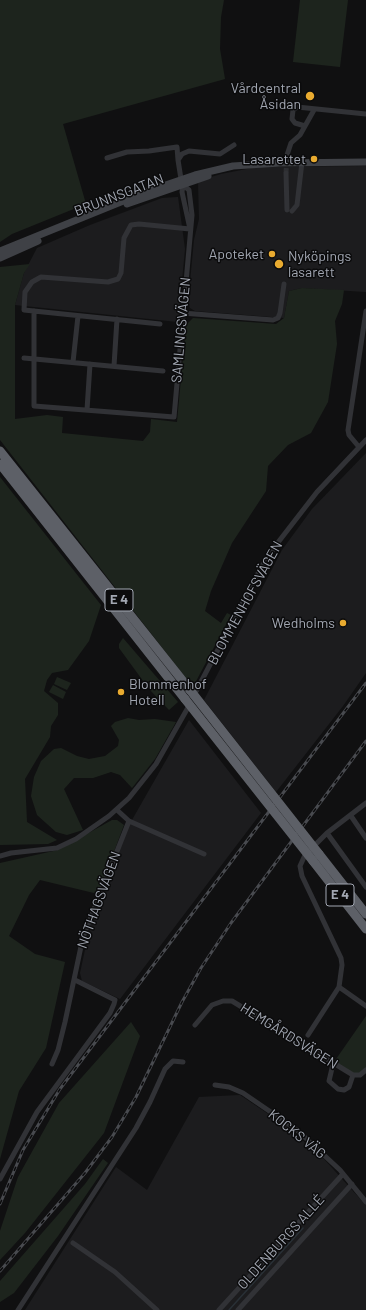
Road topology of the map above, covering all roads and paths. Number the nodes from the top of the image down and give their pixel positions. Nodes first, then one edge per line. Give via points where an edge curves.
1 (314, 110) junction
2 (366, 114) edge
3 (304, 126) junction
4 (234, 145) dead end
5 (287, 155) tunnel mouth
6 (107, 158) dead end
7 (178, 160) junction
8 (302, 162) junction
9 (364, 162) edge
10 (286, 173) tunnel mouth
11 (182, 182) junction
12 (190, 229) junction
13 (0, 251) edge
14 (0, 258) edge
15 (284, 284) dead end
16 (34, 311) junction
17 (366, 311) edge
18 (182, 313) junction
19 (78, 316) junction
20 (117, 319) junction
21 (160, 324) dead end
22 (24, 358) dead end
23 (34, 359) junction
24 (73, 362) junction
25 (90, 364) junction
26 (114, 366) junction
27 (163, 371) dead end
28 (87, 410) junction
29 (366, 440) edge
30 (359, 447) junction
31 (0, 451) edge
32 (0, 464) edge
33 (366, 803) edge
34 (117, 810) junction
35 (351, 816) junction
36 (128, 821) junction
37 (327, 833) junction
38 (366, 838) edge
39 (204, 854) dead end
40 (0, 856) edge
41 (316, 857) junction
42 (366, 887) edge
43 (366, 914) edge
44 (366, 929) edge
45 (75, 980) junction
46 (339, 987) junction
47 (366, 1006) edge
48 (195, 1026) dead end
49 (308, 1035) dead end
50 (182, 1062) dead end
51 (52, 1064) dead end
52 (333, 1064) junction
53 (366, 1070) edge
54 (353, 1075) junction
55 (215, 1085) dead end
56 (343, 1174) junction
57 (0, 1179) edge
58 (352, 1184) junction
59 (366, 1202) edge
60 (73, 1243) dead end
61 (18, 1310) edge
62 (157, 1310) edge
63 (219, 1310) edge
64 (238, 1310) edge

1 - 2 street
1 - 3 street
1 - 3 street via 297,107 293,110 292,119
3 - 5 street via 300,135 291,143
4 - 7 street via 220,154 188,151
6 - 7 street via 127,152 177,148
7 - 11 street, SAMLINGSVÄGEN
8 - 9 main road, BRUNNSGATAN
8 - 10 street via 298,205 290,210
8 - 11 main road, BRUNNSGATAN via 233,166
11 - 12 street, SAMLINGSVÄGEN via 191,197
11 - 13 main road, BRUNNSGATAN
11 - 14 main road, BRUNNSGATAN
12 - 16 street via 131,225 124,238 121,273 118,279 108,282 41,277 32,282 25,292 24,310
12 - 18 street, SAMLINGSVÄGEN
15 - 18 street via 280,313 278,318 273,320
16 - 19 street
16 - 23 street
17 - 30 street via 348,430
18 - 28 street, SAMLINGSVÄGEN via 174,417
19 - 20 street
19 - 24 street
20 - 21 street
20 - 26 street
22 - 23 street
23 - 24 street
23 - 28 street via 34,406
24 - 25 street
25 - 26 street
25 - 28 street
26 - 27 street
29 - 30 street, BLOMMENHOFSVÄGEN
30 - 34 street, BLOMMENHOFSVÄGEN via 311,500 276,545 156,764
31 - 41 highway, E 4, bridge via 190,690
32 - 41 highway, E 4, bridge via 185,699
33 - 35 street, HEMGÅRDSVÄGEN
34 - 36 street
34 - 40 street, BLOMMENHOFSVÄGEN via 87,832 56,848
35 - 37 street, HEMGÅRDSVÄGEN
35 - 38 street
36 - 39 street
36 - 45 street, NÖTHAGSVÄGEN via 83,937
37 - 42 street
37 - 46 street, HEMGÅRDSVÄGEN via 305,855 300,866 302,876 341,958 342,978
41 - 43 highway, E 4
41 - 44 highway, E 4
45 - 51 street, NÖTHAGSVÄGEN via 58,1050
45 - 57 street via 115,1000 110,1013 37,1112
46 - 47 street
46 - 49 street, HEMGÅRDSVÄGEN
48 - 52 street, HEMGÅRDSVÄGEN via 212,1005 232,1001
50 - 61 street via 174,1062 165,1069 136,1128
52 - 54 street, HEMGÅRDSVÄGEN
52 - 54 street via 329,1081 338,1090 349,1087
53 - 54 street, HEMGÅRDSVÄGEN via 360,1075
55 - 56 street, KOCKS VÄG via 243,1092 279,1117 312,1143
56 - 58 street, KOCKS VÄG
56 - 63 street, OLDENBURGS ALLÉ
58 - 59 street, KOCKS VÄG
58 - 64 street, OLDENBURGS ALLÉ
60 - 62 street via 115,1272

